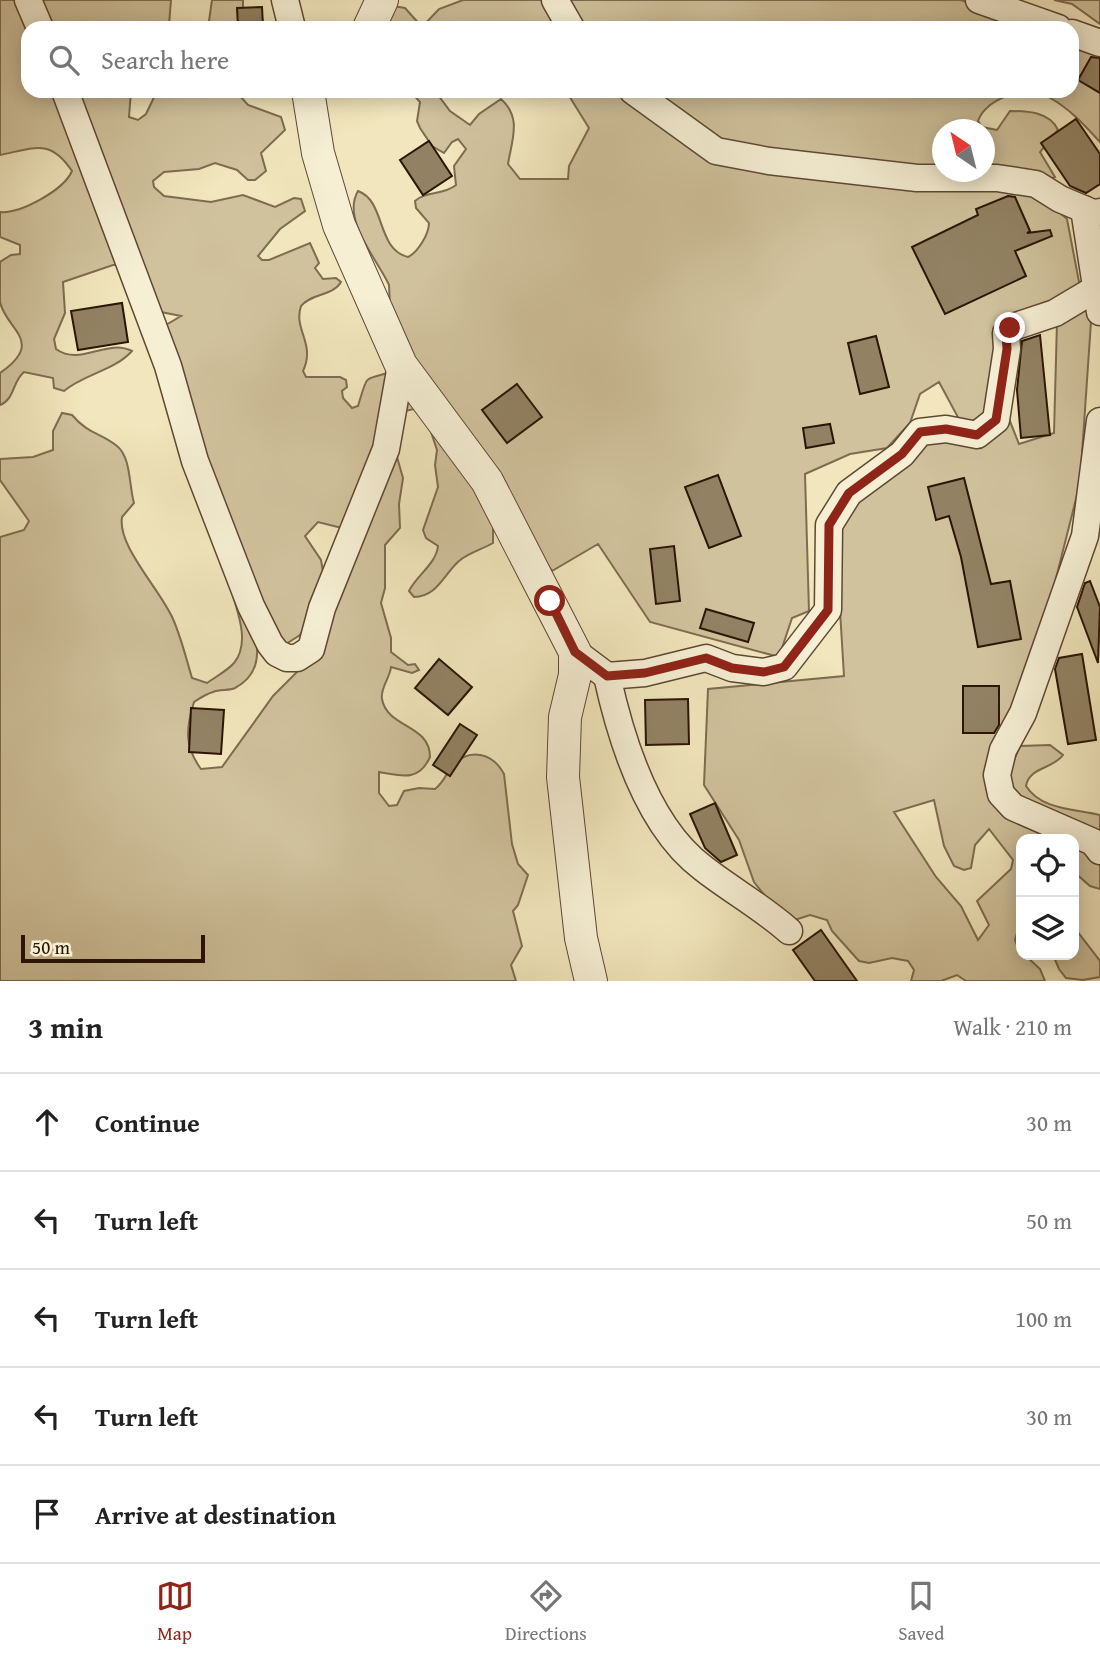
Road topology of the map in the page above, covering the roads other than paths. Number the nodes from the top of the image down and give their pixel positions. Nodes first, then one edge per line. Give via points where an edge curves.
1 (28, 0) edge
2 (285, 0) edge
3 (382, 0) edge
4 (555, 0) edge
5 (979, 0) edge
6 (37, 21) edge
7 (290, 21) edge
8 (372, 21) edge
9 (567, 21) edge
10 (1038, 21) edge
11 (1079, 36) edge
12 (1100, 43) edge
13 (68, 98) edge
14 (307, 98) edge
15 (643, 98) edge
16 (1092, 211) edge
17 (1098, 300) edge
18 (401, 365) junction
19 (1100, 421) edge
20 (575, 652) junction
21 (607, 676) junction
22 (1100, 851) edge
23 (789, 931) dead end
24 (591, 981) edge

1 - 6 street
2 - 7 street
3 - 8 street
4 - 9 street
5 - 10 street
11 - 12 street
13 - 18 street via 251,606 270,644 287,659 311,649 322,608 386,449
14 - 18 street via 340,225
15 - 16 street via 716,151 769,162 917,178 997,178 1036,184
16 - 17 street
17 - 21 street via 1010,328 996,420 977,435 946,429 920,432 902,454 849,493 829,525 828,610 784,667 764,672 732,668 706,658 645,673
18 - 20 street via 487,481
19 - 22 street via 1085,537 997,775 1001,794 1013,807 1093,842
20 - 21 street
20 - 24 street via 565,717 563,778 581,938
21 - 23 street via 617,722 643,788 677,845

